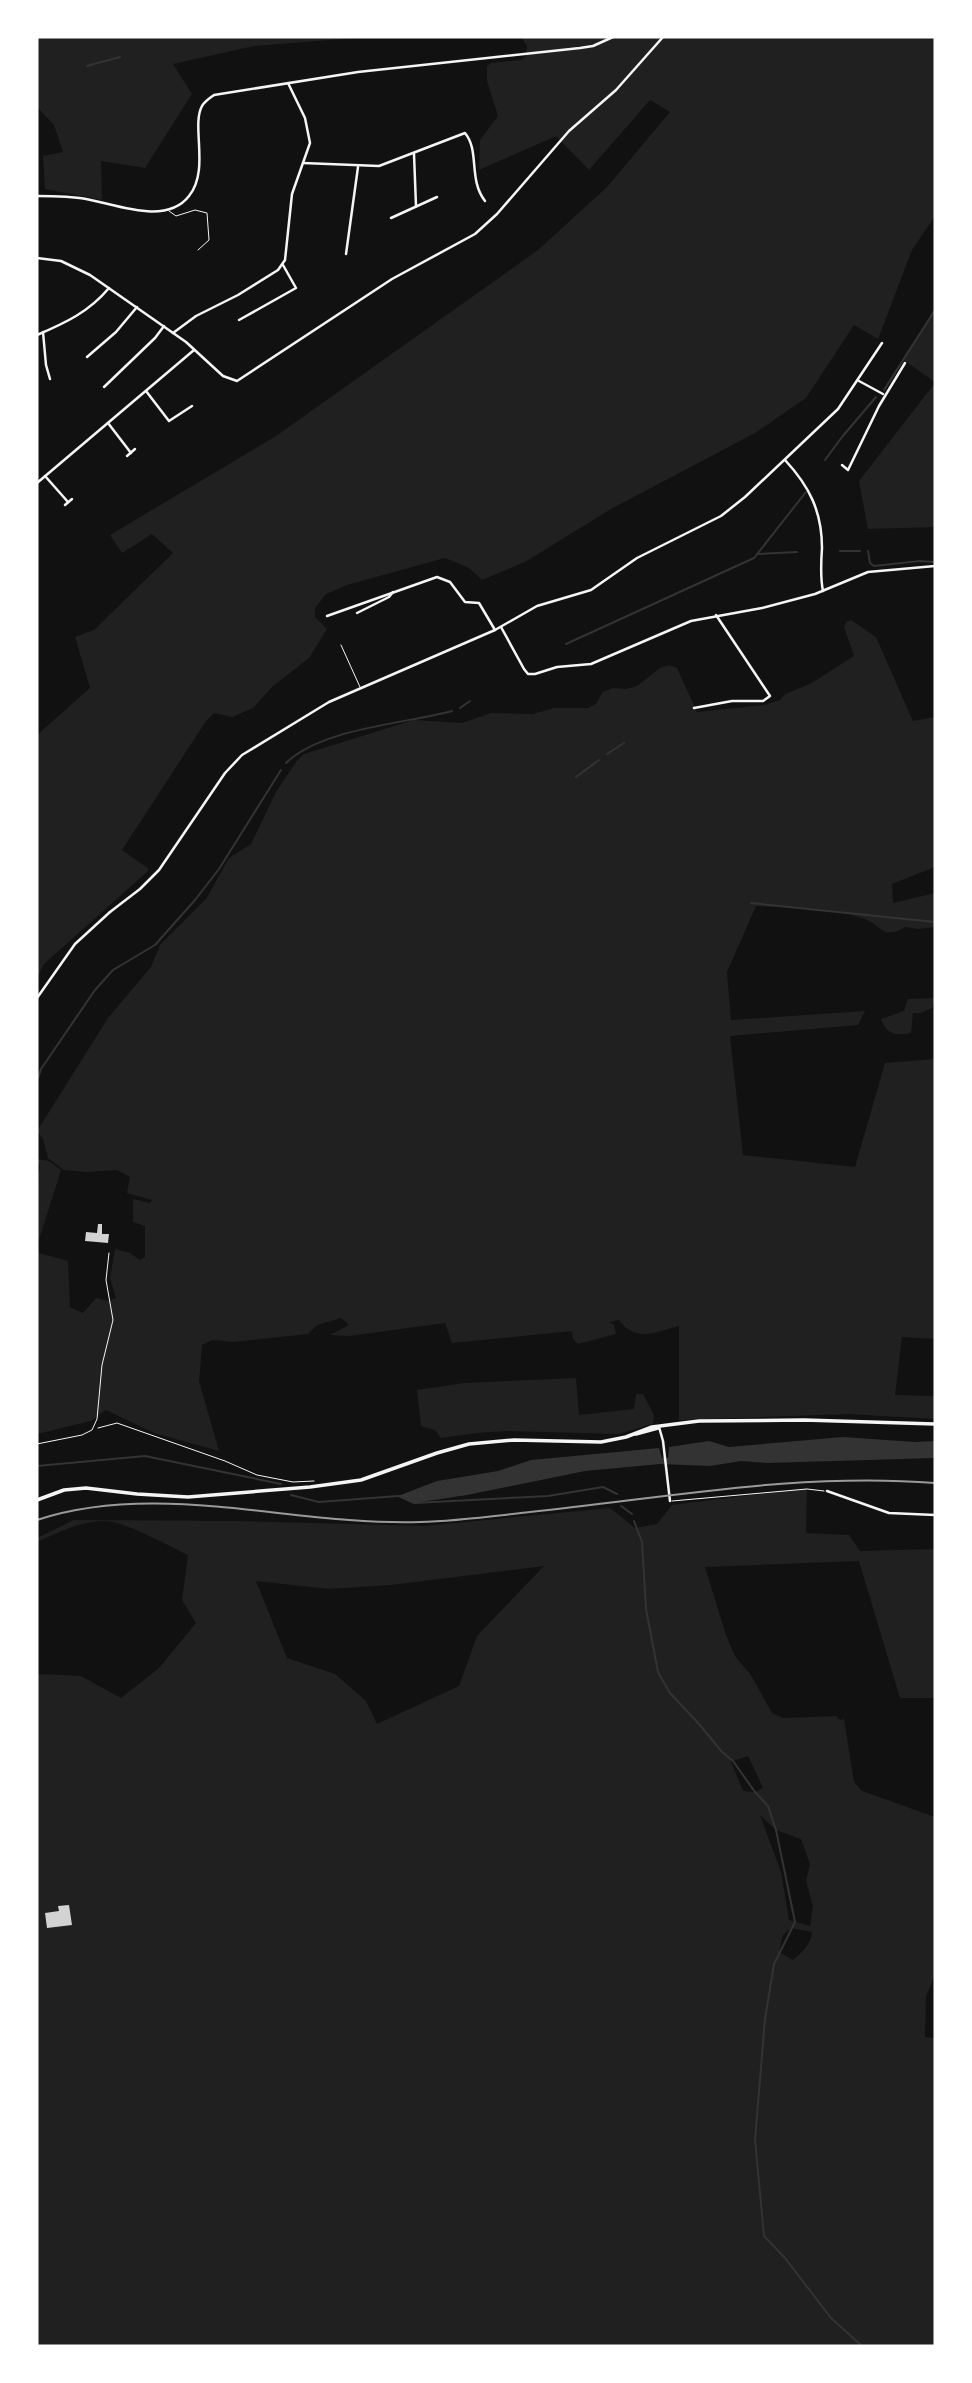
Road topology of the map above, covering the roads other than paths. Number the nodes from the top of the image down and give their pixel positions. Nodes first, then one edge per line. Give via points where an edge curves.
1 (613, 37) edge
2 (663, 37) edge
3 (288, 83) junction
4 (414, 155) junction
5 (303, 163) junction
6 (358, 166) junction
7 (37, 196) edge
8 (438, 197) dead end
9 (485, 201) dead end
10 (416, 206) junction
11 (168, 209) junction
12 (391, 218) dead end
13 (198, 250) dead end
14 (346, 254) dead end
15 (37, 258) edge
16 (283, 265) junction
17 (109, 288) junction
18 (137, 307) junction
19 (239, 320) dead end
20 (164, 326) junction
21 (43, 332) junction
22 (173, 332) junction
23 (37, 335) edge
24 (882, 343) dead end
25 (194, 349) junction
26 (87, 356) dead end
27 (905, 363) dead end
28 (50, 379) dead end
29 (859, 381) junction
30 (104, 387) dead end
31 (146, 391) junction
32 (884, 395) junction
33 (192, 406) dead end
34 (108, 423) junction
35 (135, 449) dead end
36 (785, 460) junction
37 (842, 465) dead end
38 (45, 476) junction
39 (37, 483) edge
40 (68, 502) dead end
41 (935, 566) edge
42 (393, 592) junction
43 (823, 592) junction
44 (357, 613) dead end
45 (716, 615) junction
46 (327, 616) dead end
47 (501, 627) junction
48 (495, 630) junction
49 (341, 645) dead end
50 (360, 688) junction
51 (694, 708) dead end
52 (37, 998) edge
53 (109, 1253) dead end
54 (935, 1424) edge
55 (659, 1427) junction
56 (37, 1444) edge
57 (827, 1491) joint
58 (37, 1500) edge
59 (670, 1501) joint
60 (935, 1515) edge

1 - 3 street via 593,46
2 - 25 street via 475,234 392,279 242,379 227,379
3 - 5 street via 308,127 310,143
3 - 11 street via 223,93 207,100 200,113 194,190 182,204
4 - 6 street via 379,166
4 - 9 street via 465,133 471,143 478,190
4 - 10 street
5 - 6 street
5 - 16 street via 292,194
6 - 14 street
7 - 11 street via 85,198 138,210
8 - 10 street
10 - 12 street
11 - 13 lane via 176,216 195,210 207,213 209,240
15 - 17 street via 73,265
16 - 19 street via 296,288
16 - 22 street
17 - 18 street
17 - 21 street via 78,316
18 - 20 street
18 - 26 street
20 - 22 street
20 - 30 street
21 - 23 street
21 - 28 street
22 - 25 street
24 - 29 street
25 - 31 street
27 - 32 street
29 - 32 street
29 - 36 street via 838,409
31 - 33 street via 169,421
31 - 34 street
32 - 37 street via 848,470
34 - 35 street via 129,455
34 - 38 street
36 - 43 street via 808,488 818,512
36 - 47 street via 721,516 637,558 591,590 537,606
38 - 39 street
38 - 40 street
41 - 43 street via 867,572
42 - 44 street
42 - 46 street
42 - 48 street via 443,578 465,602 479,603
43 - 45 street
45 - 47 street via 591,664 550,668 532,675
45 - 51 street via 770,696 763,701
47 - 48 street
48 - 50 street
49 - 50 lane
50 - 52 street via 242,755 159,870 75,944
53 - 56 lane via 106,1280 113,1320 102,1366 97,1419 92,1430 82,1435
54 - 55 main road via 686,1420
55 - 58 main road via 601,1442 491,1441 437,1452 361,1480 310,1487 207,1497 86,1488
55 - 59 street
57 - 59 lane
57 - 60 street via 889,1513

